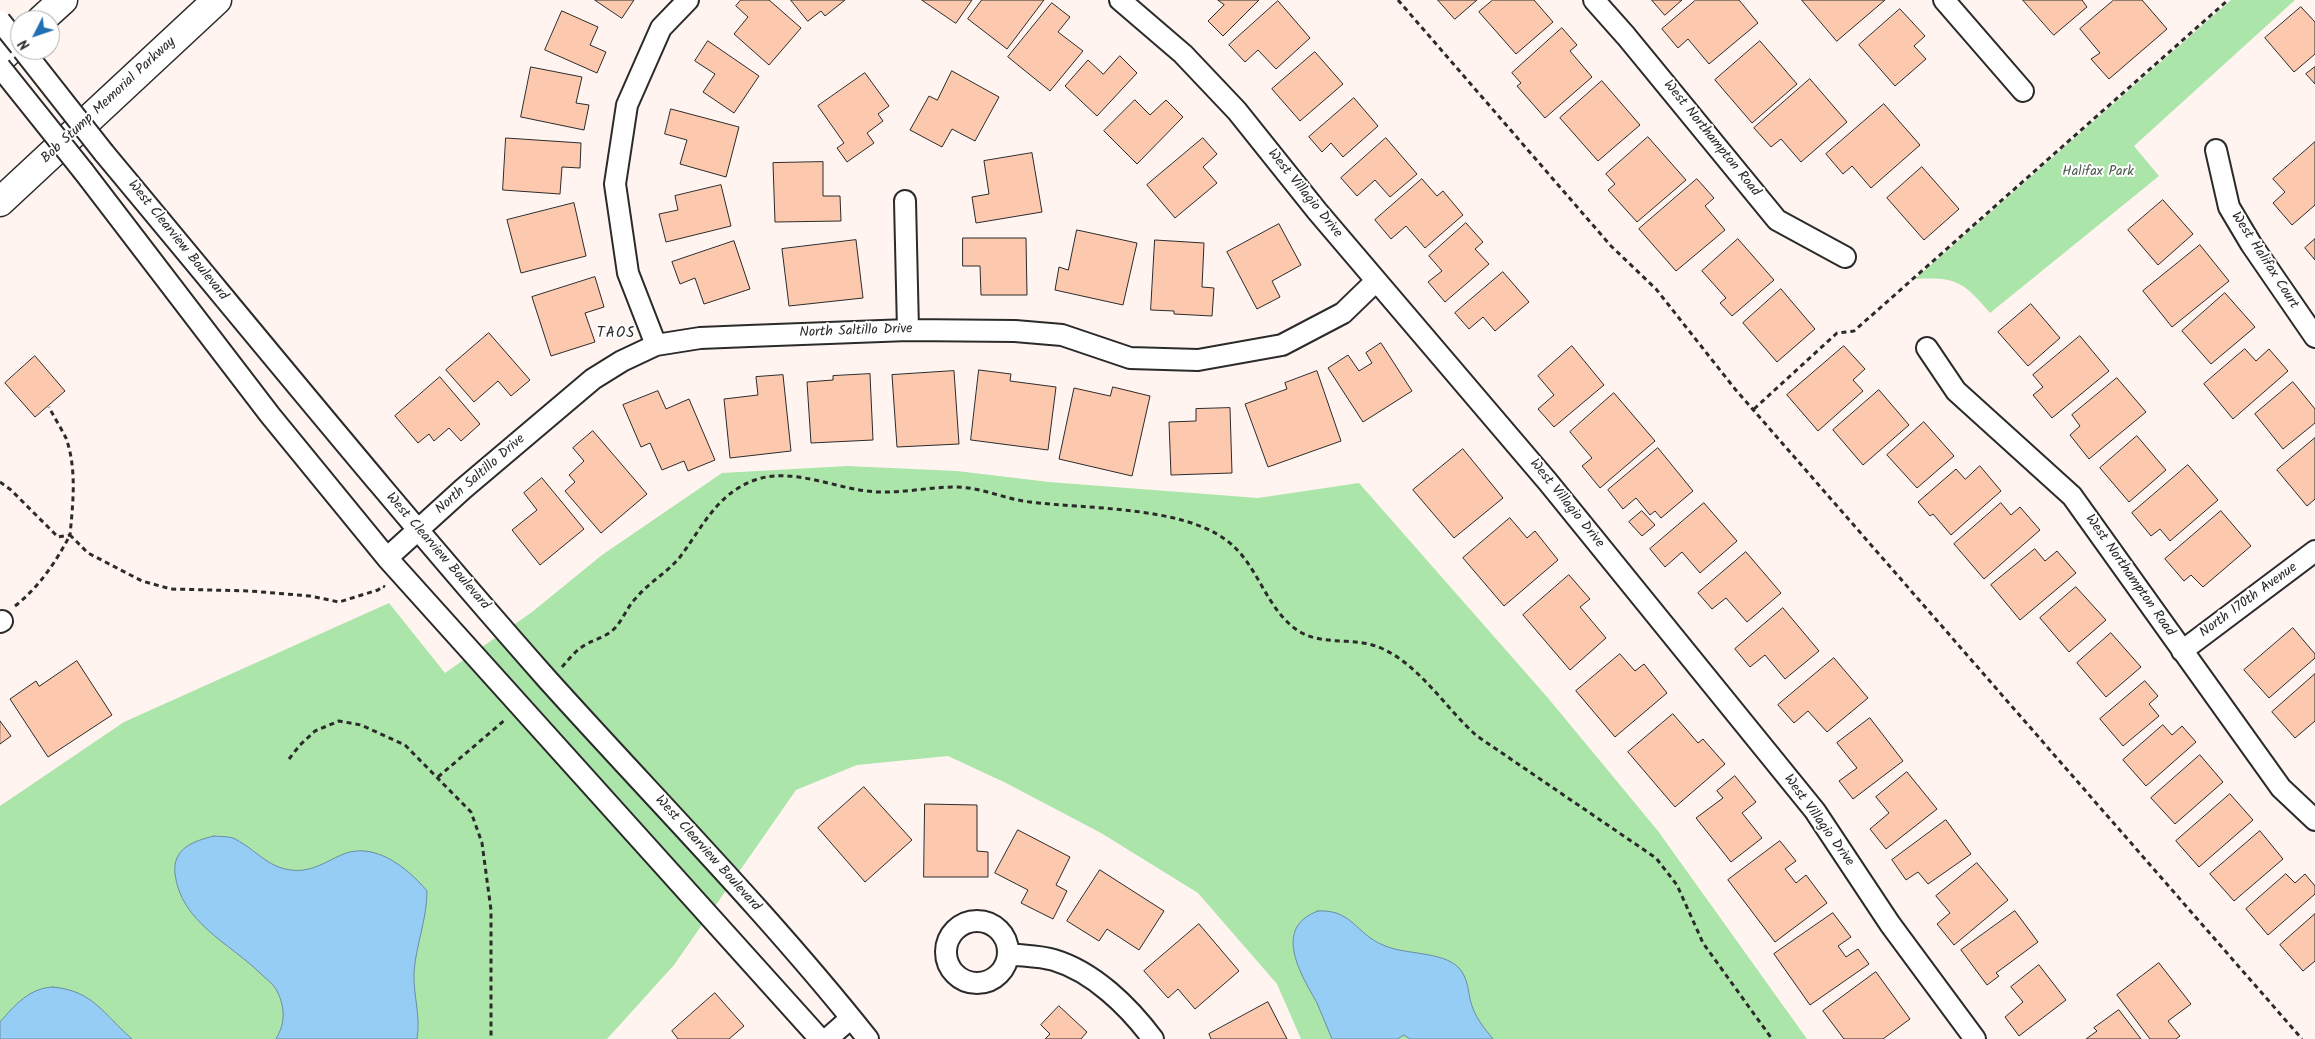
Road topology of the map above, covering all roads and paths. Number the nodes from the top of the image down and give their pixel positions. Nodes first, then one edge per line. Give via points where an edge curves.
1 (62, 0) edge
2 (217, 0) edge
3 (688, 0) edge
4 (1120, 0) edge
5 (1398, 0) edge
6 (1594, 0) edge
7 (1944, 0) edge
8 (2228, 0) edge
9 (52, 10) edge
10 (0, 21) edge
11 (10, 34) edge
12 (10, 50) edge
13 (0, 59) edge
14 (31, 60) edge
15 (0, 66) edge
16 (2023, 92) dead end
17 (2216, 150) dead end
18 (905, 200) dead end
19 (0, 202) edge
20 (1844, 257) dead end
21 (1376, 281) junction
22 (908, 330) junction
23 (2315, 337) edge
24 (656, 346) junction
25 (1926, 348) dead end
26 (49, 407) dead end
27 (1753, 409) junction
28 (0, 482) edge
29 (418, 531) junction
30 (70, 535) junction
31 (2315, 552) edge
32 (387, 558) junction
33 (409, 583) junction
34 (5, 617) edge
35 (2182, 650) junction
36 (558, 672) dead end
37 (510, 715) dead end
38 (289, 759) dead end
39 (438, 777) junction
40 (2315, 820) edge
41 (1008, 954) dead end
42 (851, 1018) junction
43 (490, 1039) edge
44 (820, 1039) edge
45 (827, 1039) edge
46 (868, 1039) edge
47 (1153, 1039) edge
48 (1772, 1039) edge
49 (1975, 1039) edge
50 (2302, 1039) edge

1 - 9 highway
2 - 19 highway, Bob Stump Memorial Parkway
3 - 24 street via 661,28 627,105 615,184 628,273
4 - 21 street, West Villagio Drive via 1183,54 1237,111
5 - 27 path via 1611,246 1656,289
6 - 20 street, West Northampton Road via 1778,220
7 - 16 street
8 - 27 path via 1854,331 1837,333
10 - 11 street, bridge
12 - 13 highway
14 - 29 street, West Clearview Boulevard, bridge via 104,153
15 - 32 street, bridge via 270,415
17 - 23 street, West Halifax Court via 2229,207
18 - 22 street
21 - 22 street, North Saltillo Drive via 1343,313 1282,345 1198,360 1130,358 1062,335
21 - 49 street, West Villagio Drive via 1548,482 1815,812 1890,924
22 - 24 street, North Saltillo Drive via 700,338
24 - 29 street, North Saltillo Drive via 593,378
25 - 35 street, West Northampton Road via 1956,391 2072,496
26 - 30 path via 66,438 72,466 74,496
27 - 50 path
28 - 30 path via 58,537
29 - 32 street, North Saltillo Drive
29 - 42 street, West Clearview Boulevard
30 - 33 path via 88,553 142,581 171,589 250,591 339,602 384,586 394,598
30 - 34 path via 55,564
31 - 35 street, North 170th Avenue
32 - 33 street
33 - 44 street
35 - 40 street, West Northampton Road via 2281,788
36 - 48 path via 584,646 617,627 636,598 682,554 713,510 744,485 762,478 795,477 855,491 877,492 969,487 1027,502 1092,506 1184,522 1229,541 1251,567 1273,604 1296,629 1310,637 1364,642 1395,655 1410,665 1477,736 1656,858 1677,885 1703,943
37 - 39 path
38 - 39 path via 315,731 339,721 361,725 405,745
39 - 43 path via 471,812 482,843 491,910
41 - 47 street via 1054,960 1095,980
42 - 45 street
42 - 46 street, West Clearview Boulevard

